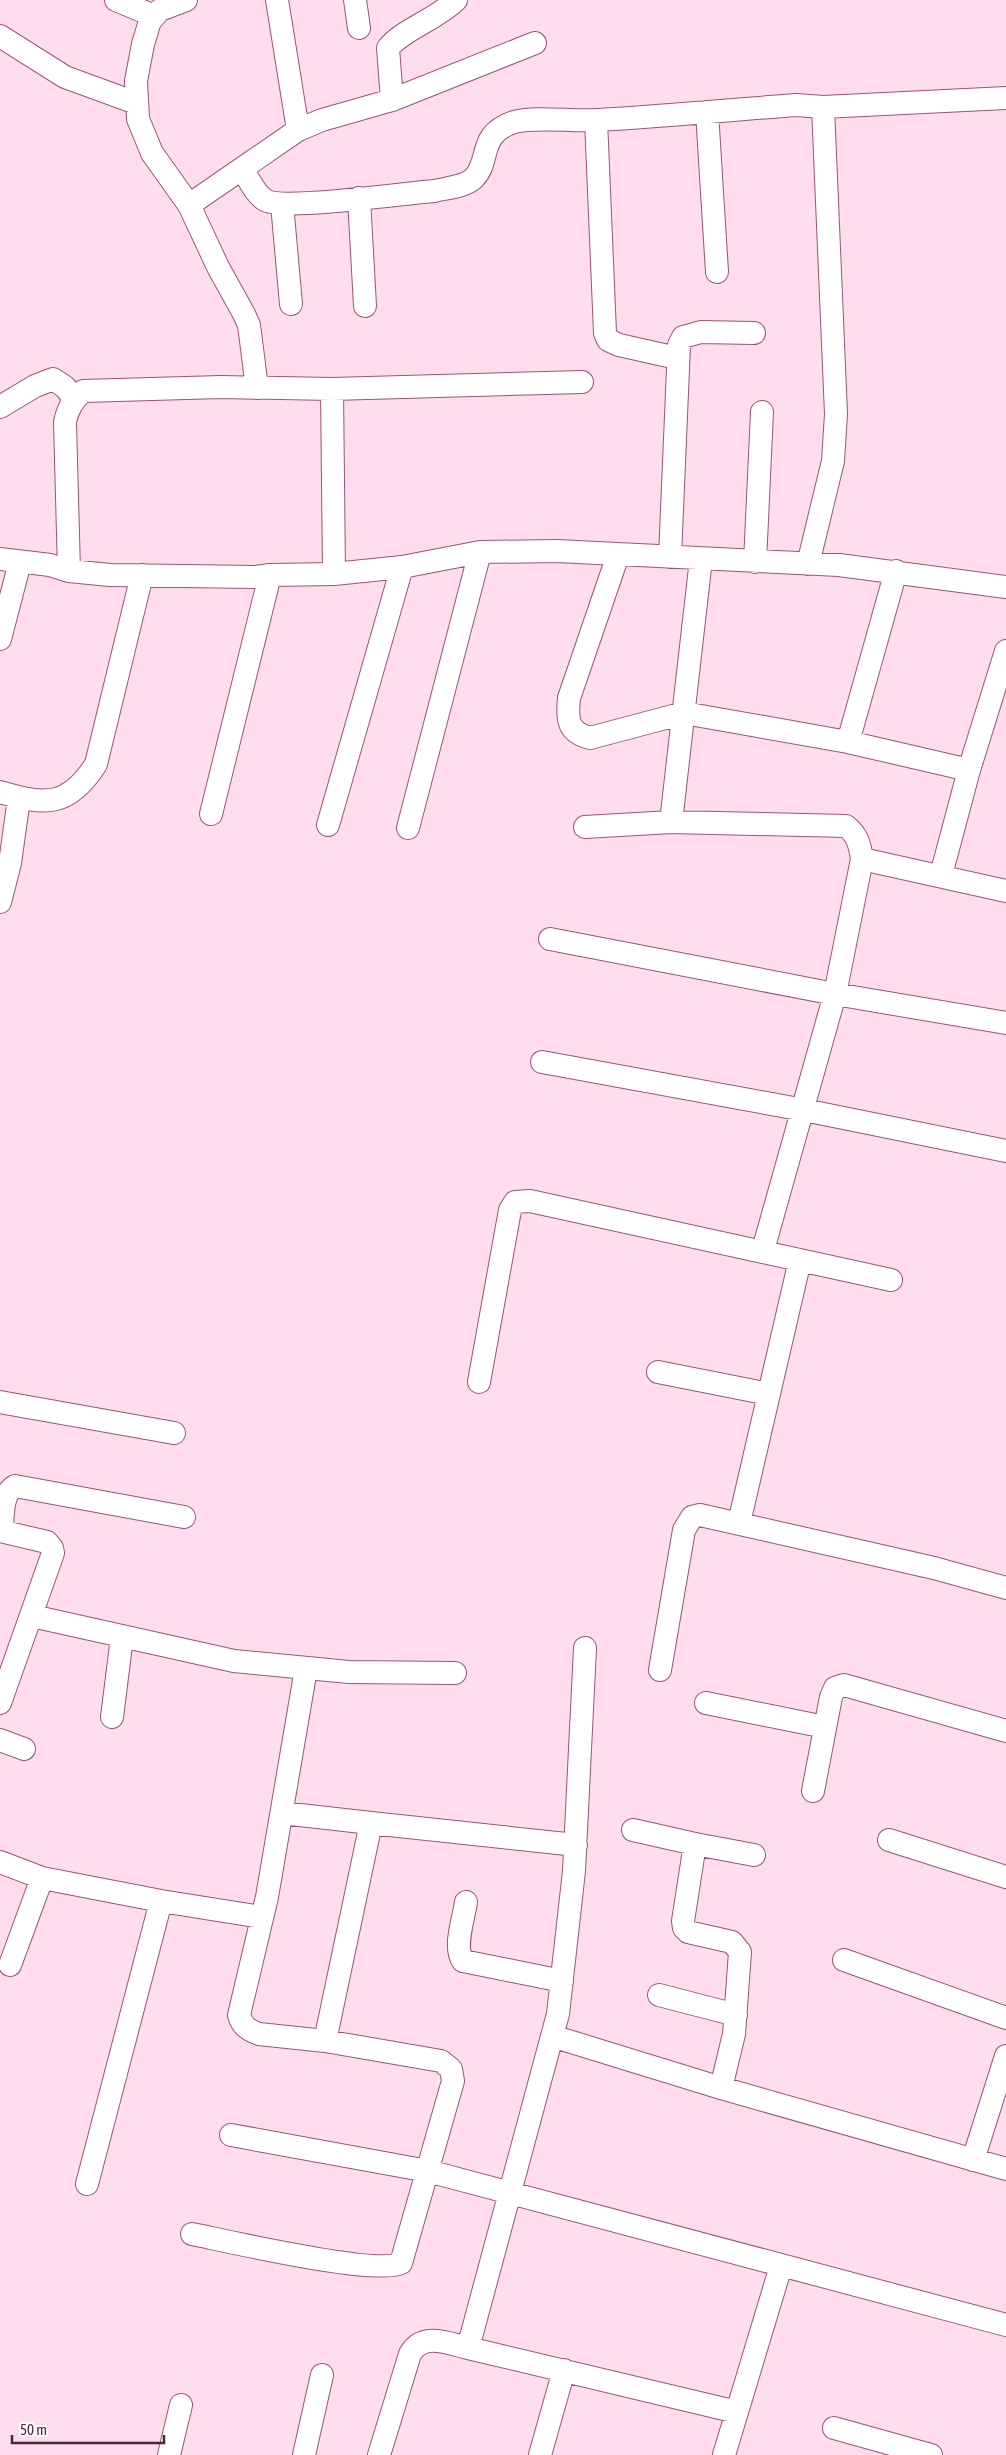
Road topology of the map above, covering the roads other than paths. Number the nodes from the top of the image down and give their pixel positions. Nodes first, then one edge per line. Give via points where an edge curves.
1 (116, 0) edge
2 (186, 0) edge
3 (277, 0) edge
4 (355, 0) edge
5 (456, 0) edge
6 (154, 16) junction
7 (359, 28) dead end
8 (0, 36) edge
9 (535, 43) dead end
10 (1006, 98) edge
11 (392, 100) junction
12 (136, 103) junction
13 (823, 107) junction
14 (707, 112) junction
15 (596, 120) junction
16 (298, 130) junction
17 (242, 169) junction
18 (359, 198) junction
19 (282, 204) junction
20 (189, 206) junction
21 (717, 272) dead end
22 (291, 304) dead end
23 (364, 306) dead end
24 (754, 333) dead end
25 (677, 358) junction
26 (582, 382) dead end
27 (257, 388) junction
28 (332, 389) junction
29 (74, 399) junction
30 (0, 407) edge
31 (762, 412) dead end
32 (480, 552) junction
33 (618, 555) junction
34 (670, 557) junction
35 (701, 559) junction
36 (10, 560) edge
37 (755, 562) junction
38 (808, 564) junction
39 (402, 568) junction
40 (69, 571) junction
41 (896, 571) junction
42 (334, 574) junction
43 (142, 575) junction
44 (270, 575) junction
45 (1006, 587) edge
46 (0, 639) edge
47 (1006, 651) edge
48 (684, 714) junction
49 (848, 742) junction
50 (969, 770) junction
51 (10, 795) edge
52 (211, 814) dead end
53 (671, 822) junction
54 (328, 825) dead end
55 (585, 827) dead end
56 (408, 828) dead end
57 (862, 859) junction
58 (941, 875) junction
59 (1006, 891) edge
60 (0, 902) edge
61 (550, 938) dead end
62 (835, 994) junction
63 (1006, 1023) edge
64 (542, 1062) dead end
65 (804, 1110) junction
66 (1006, 1151) edge
67 (763, 1250) junction
68 (800, 1260) junction
69 (891, 1280) dead end
70 (658, 1372) dead end
71 (480, 1382) dead end
72 (769, 1394) junction
73 (0, 1402) edge
74 (174, 1433) dead end
75 (184, 1517) dead end
76 (739, 1523) junction
77 (1, 1531) edge
78 (1006, 1588) edge
79 (32, 1616) junction
80 (122, 1637) junction
81 (586, 1648) dead end
82 (306, 1669) junction
83 (660, 1670) dead end
84 (455, 1673) dead end
85 (0, 1703) edge
86 (706, 1703) dead end
87 (112, 1717) dead end
88 (825, 1727) junction
89 (1006, 1732) edge
90 (0, 1740) edge
91 (24, 1749) dead end
92 (813, 1791) dead end
93 (282, 1813) junction
94 (370, 1823) junction
95 (633, 1830) dead end
96 (889, 1840) dead end
97 (696, 1844) junction
98 (576, 1846) junction
99 (754, 1855) dead end
100 (0, 1862) edge
101 (1006, 1877) edge
102 (42, 1878) junction
103 (161, 1901) junction
104 (466, 1902) dead end
105 (262, 1917) junction
106 (844, 1960) dead end
107 (10, 1964) dead end
108 (562, 1981) junction
109 (660, 1995) dead end
110 (736, 2015) junction
111 (1006, 2018) edge
112 (552, 2036) junction
113 (325, 2041) junction
114 (1006, 2056) edge
115 (721, 2088) junction
116 (231, 2135) dead end
117 (973, 2160) junction
118 (1006, 2169) edge
119 (428, 2171) junction
120 (87, 2184) dead end
121 (511, 2194) junction
122 (192, 2234) dead end
123 (781, 2266) junction
124 (1006, 2325) edge
125 (468, 2348) junction
126 (564, 2370) junction
127 (322, 2375) dead end
128 (181, 2405) dead end
129 (737, 2412) junction
130 (834, 2428) dead end
131 (169, 2455) edge
132 (304, 2455) edge
133 (379, 2455) edge
134 (540, 2455) edge
135 (724, 2455) edge
136 (931, 2455) edge

1 - 6 street
2 - 6 street via 160,10
3 - 16 street
4 - 7 street
5 - 11 street via 388,48
6 - 12 street via 143,44 136,81
8 - 12 street via 65,77
9 - 11 street
10 - 13 street
11 - 16 street
12 - 20 street via 143,134 152,153
13 - 14 street via 796,105
13 - 38 street via 836,423 834,461
14 - 15 street
14 - 21 street
15 - 18 street via 514,122 490,138 480,170 473,179 434,191
15 - 25 street via 604,333 608,340 619,345
16 - 17 street
17 - 19 street via 260,196 266,201
17 - 20 street
18 - 19 street
18 - 23 street
19 - 22 street
20 - 27 street via 249,325
24 - 25 street via 690,334 683,337
25 - 34 street
26 - 28 street
27 - 28 street
27 - 29 street via 96,389 83,391
28 - 42 street
29 - 30 street via 53,379 34,386
29 - 40 street via 65,422
31 - 37 street
32 - 33 street via 557,551
32 - 39 street
32 - 56 street
33 - 34 street
33 - 48 street via 569,698 567,717 573,729 590,738
34 - 35 street
35 - 37 street
35 - 48 street
36 - 40 street
36 - 46 street
37 - 38 street
38 - 41 street
39 - 42 street
39 - 54 street
40 - 43 street
41 - 45 street
41 - 49 street
42 - 44 street
43 - 44 street
43 - 51 street via 96,764 70,794 54,800 32,801
44 - 52 street
47 - 50 street
48 - 49 street
48 - 53 street
49 - 50 street
50 - 58 street
51 - 60 street via 10,863
53 - 55 street
53 - 57 street via 846,826 860,843
57 - 58 street
57 - 62 street
58 - 59 street
61 - 62 street
62 - 63 street
62 - 65 street
64 - 65 street
65 - 66 street
65 - 67 street
67 - 68 street
67 - 71 street via 530,1201 515,1202 510,1210
68 - 69 street
68 - 72 street
70 - 72 street
72 - 76 street
73 - 74 street
75 - 77 street via 15,1486 6,1496
76 - 78 street
76 - 83 street via 700,1515 686,1523
77 - 79 street via 46,1542 52,1548
79 - 80 street
79 - 85 street
80 - 82 street via 234,1661
80 - 87 street
81 - 98 street
82 - 84 street via 378,1674
82 - 93 street
86 - 88 street
88 - 89 street via 835,1688 844,1685
88 - 92 street
90 - 91 street
93 - 94 street
93 - 105 street
94 - 98 street
94 - 113 street
95 - 97 street
96 - 101 street
97 - 99 street
97 - 110 street via 684,1928 688,1932 737,1946 740,1952
98 - 108 street
100 - 102 street
102 - 103 street
102 - 107 street
103 - 105 street
103 - 120 street
104 - 108 street via 459,1946 459,1956 463,1961
105 - 113 street via 239,2015 241,2022 259,2034
106 - 111 street
108 - 112 street
109 - 110 street
110 - 115 street via 732,2051
112 - 115 street
112 - 121 street
113 - 119 street via 448,2064 453,2082
114 - 117 street
115 - 117 street
116 - 119 street
117 - 118 street
119 - 121 street
119 - 122 street via 403,2259 398,2265 349,2264
121 - 123 street
121 - 125 street
123 - 124 street
123 - 129 street
125 - 126 street
125 - 133 street via 429,2340 415,2346
126 - 129 street
126 - 134 street
127 - 132 street
128 - 131 street
129 - 135 street
130 - 136 street

